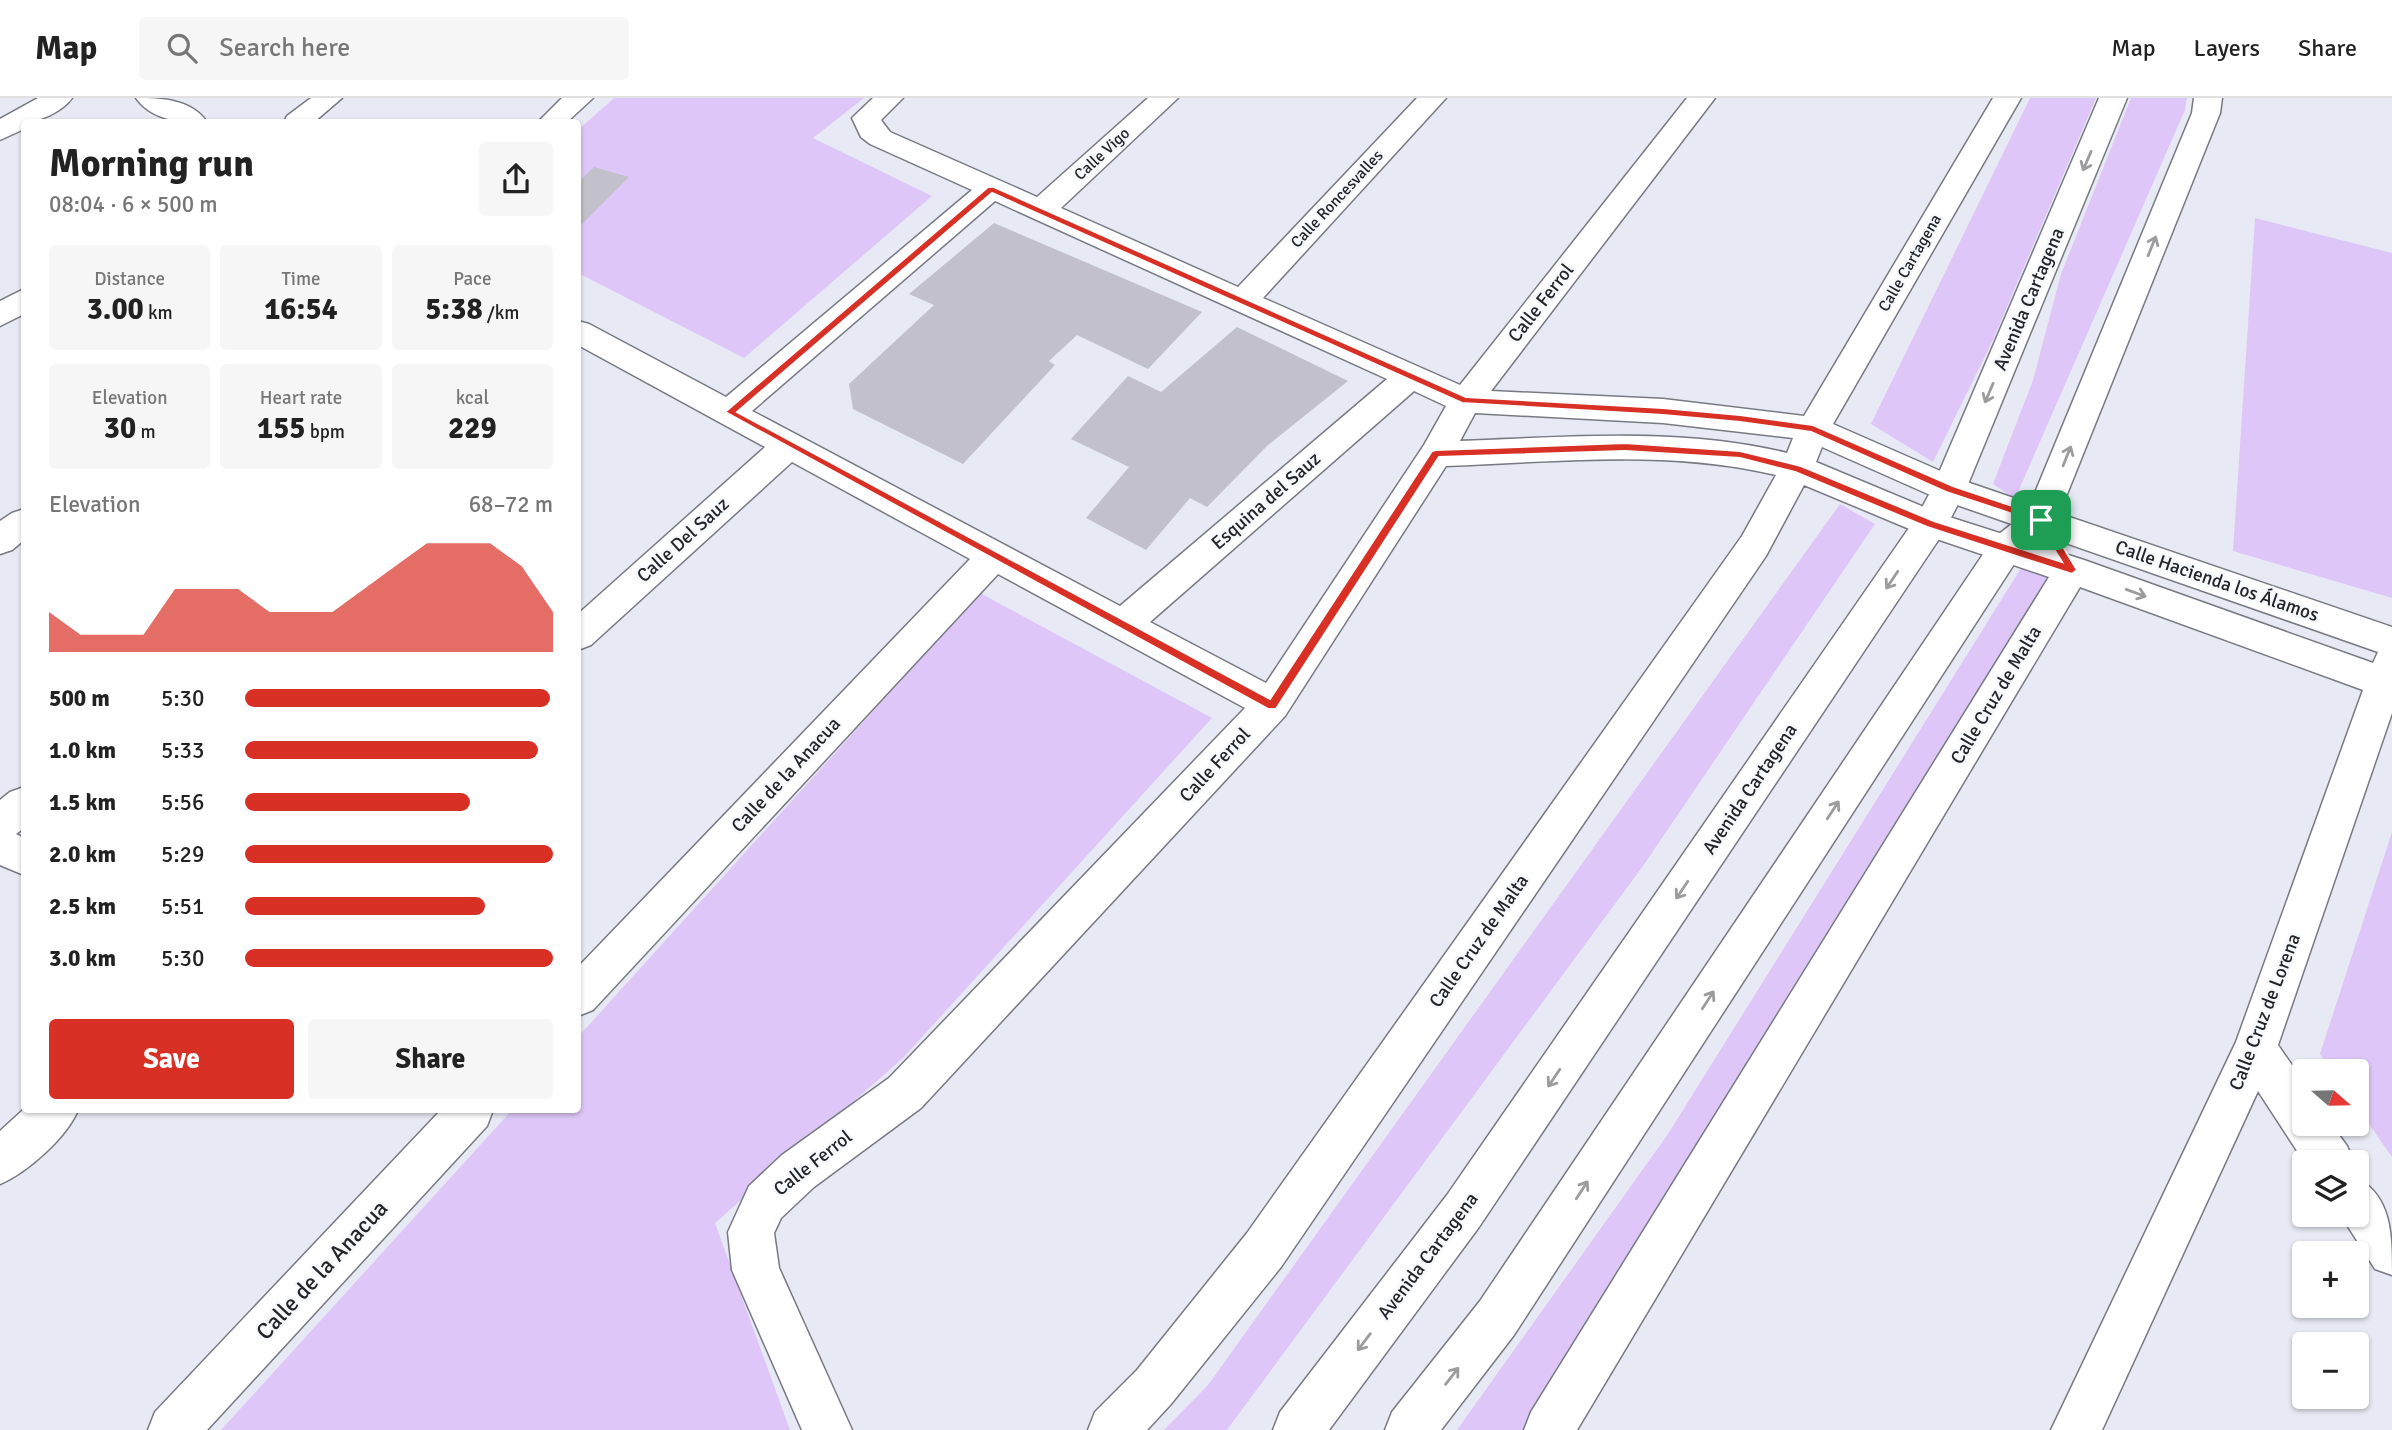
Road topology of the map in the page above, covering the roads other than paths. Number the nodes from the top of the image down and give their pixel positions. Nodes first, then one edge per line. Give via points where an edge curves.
1 (58, 98) edge
2 (149, 98) edge
3 (328, 98) edge
4 (579, 98) edge
5 (889, 98) edge
6 (1164, 98) edge
7 (1432, 98) edge
8 (1701, 98) edge
9 (2007, 98) edge
10 (2113, 98) edge
11 (2208, 98) edge
12 (21, 119) edge
13 (21, 119) edge
14 (188, 119) edge
15 (301, 119) edge
16 (554, 119) edge
17 (0, 131) edge
18 (991, 189) junction
19 (1041, 211) junction
20 (1243, 301) junction
21 (21, 302) edge
22 (0, 315) edge
23 (585, 345) edge
24 (1410, 377) junction
25 (1465, 401) junction
26 (730, 412) junction
27 (1813, 429) junction
28 (788, 446) junction
29 (1436, 454) junction
30 (1797, 468) junction
31 (1940, 506) junction
32 (2041, 520) junction
33 (21, 524) edge
34 (0, 540) edge
35 (2006, 548) junction
36 (995, 555) junction
37 (2072, 570) junction
38 (1122, 625) junction
39 (581, 632) edge
40 (2390, 667) edge
41 (1272, 705) junction
42 (21, 806) edge
43 (0, 824) edge
44 (0, 846) edge
45 (21, 856) edge
46 (581, 993) edge
47 (2255, 1049) junction
48 (2292, 1104) edge
49 (53, 1113) edge
50 (468, 1113) edge
51 (0, 1161) edge
52 (2369, 1218) edge
53 (2392, 1252) edge
54 (173, 1430) edge
55 (827, 1430) edge
56 (1113, 1430) edge
57 (1297, 1430) edge
58 (1410, 1430) edge
59 (1549, 1430) edge
60 (2076, 1430) edge

1 - 12 street
2 - 14 street
3 - 15 street
4 - 16 street
5 - 18 street via 866,118 871,131
6 - 19 street, Calle Vigo
7 - 20 street, Calle Roncesvalles
8 - 25 street, Calle Ferrol
9 - 27 street, Calle Cartagena
10 -> 31 street, Avenida Cartagena
32 -> 11 street via 2206,113
13 - 17 street
18 - 19 street
18 - 26 street
19 - 20 street
20 - 24 street
21 - 22 street
23 - 26 street
24 - 25 street
24 - 38 street, Esquina del Sauz
25 - 27 street via 1663,411
25 - 29 street, Calle Ferrol
26 - 28 street
27 - 30 street, Calle Cruz de Malta
27 - 31 street
28 - 36 street
28 - 39 street, Calle Del Sauz
29 - 30 street via 1625,447 1740,454
29 - 41 street, Calle Ferrol
30 - 31 street
30 - 56 street, Calle Cruz de Malta via 1754,546 1264,1251 1154,1387
31 - 32 street, Calle Hacienda los Álamos
31 - 35 street, Calle Hacienda los Álamos
31 -> 57 street, Avenida Cartagena via 1463,1211
32 - 35 street
32 - 37 street
32 - 40 street, Calle Hacienda los Álamos
33 - 34 street
35 - 37 street, Calle Hacienda los Álamos
58 -> 35 street via 1497,1318
36 - 38 street
36 - 46 street, Calle de la Anacua
37 -> 40 street, Calle Hacienda los Álamos
37 - 59 street, Calle Cruz de Malta
38 - 41 street
40 - 47 street, Calle Cruz de Lorena
41 - 55 street, Calle Ferrol via 905,1093 798,1171 765,1202 751,1232 756,1270
42 - 43 street
44 - 45 street
47 - 48 street
47 - 60 street, Calle Cruz de Lorena
49 - 51 street
50 - 54 street, Calle de la Anacua
52 - 53 street

